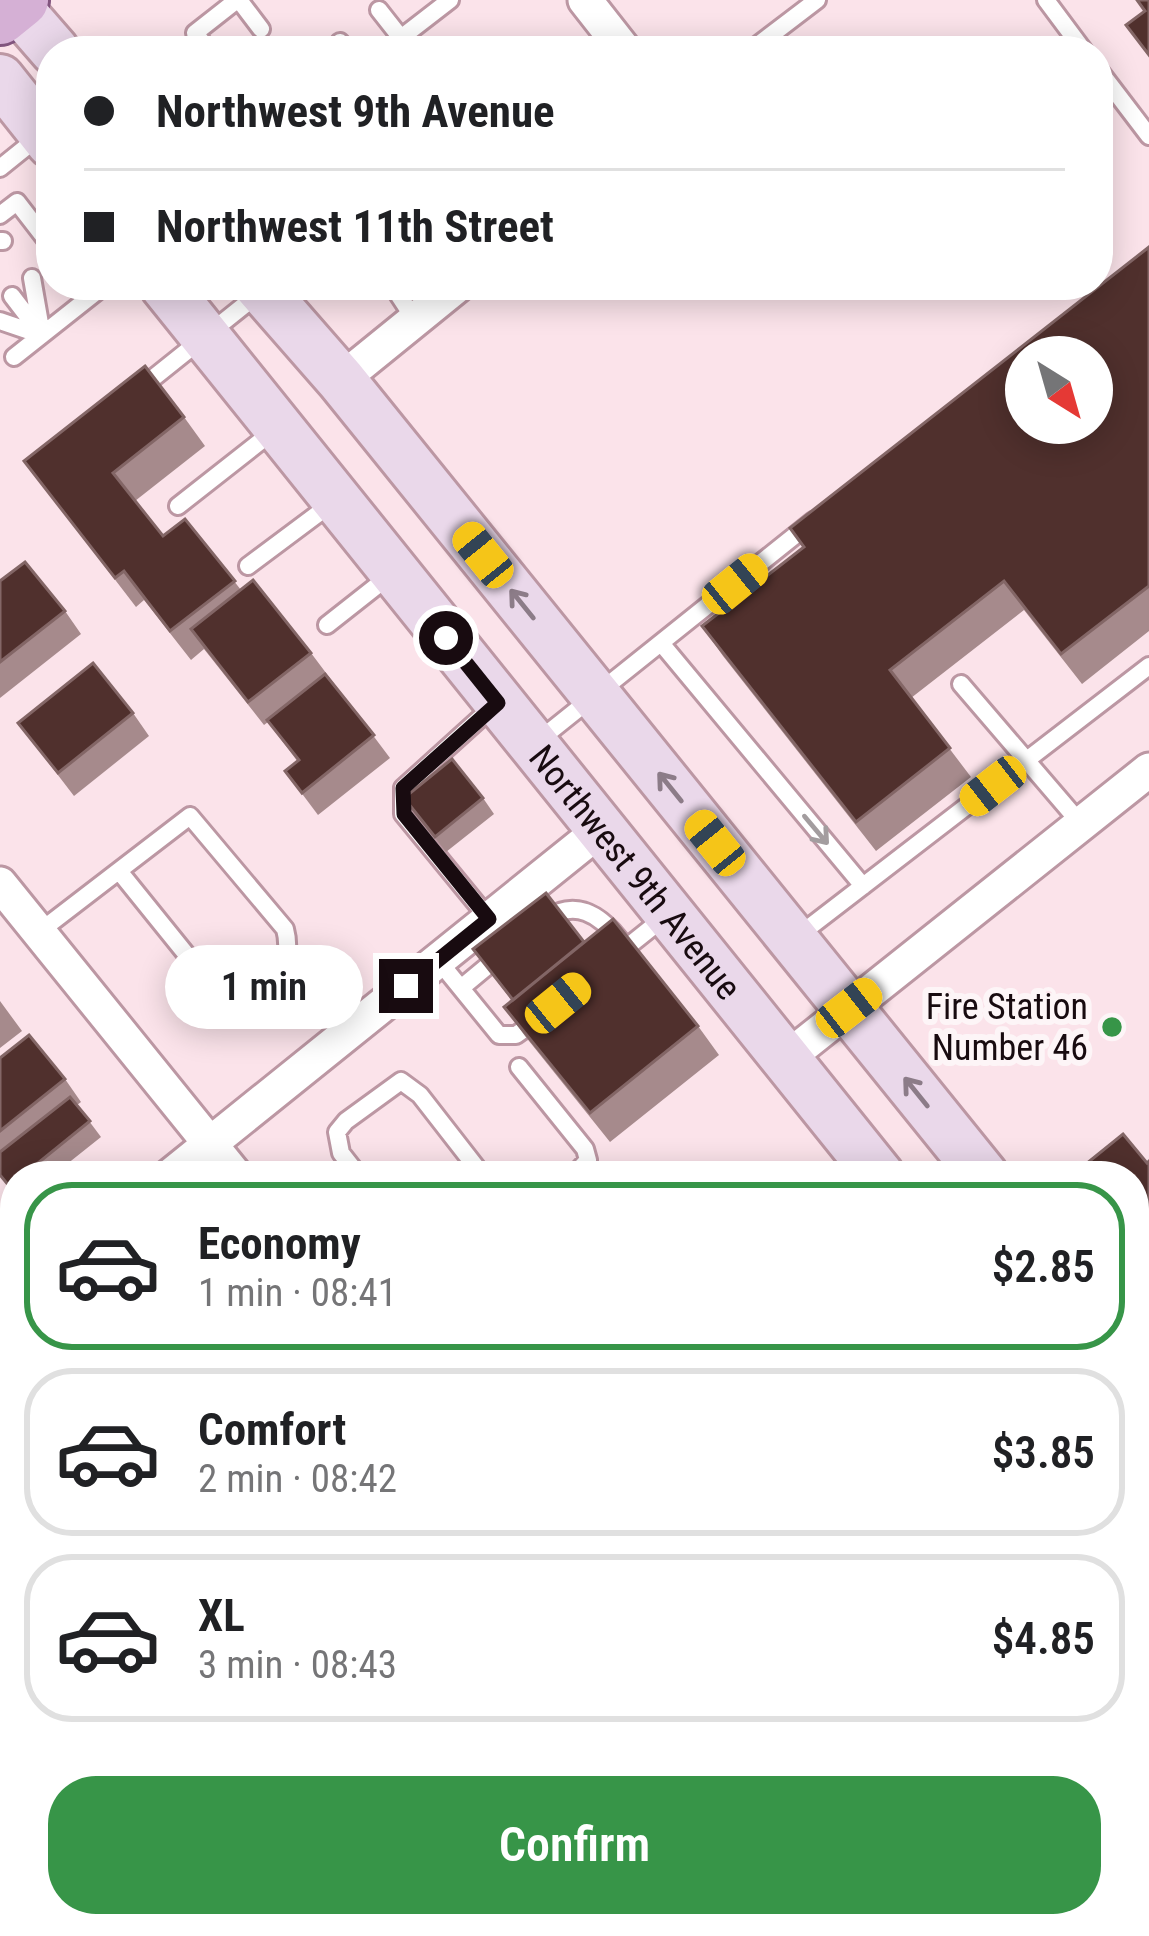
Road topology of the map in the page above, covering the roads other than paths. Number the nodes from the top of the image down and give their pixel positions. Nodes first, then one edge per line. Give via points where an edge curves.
1 (238, 0) edge
2 (450, 0) edge
3 (585, 0) edge
4 (818, 0) edge
5 (1046, 0) edge
6 (9, 6) edge
7 (379, 10) dead end
8 (262, 29) dead end
9 (40, 36) edge
10 (196, 36) edge
11 (399, 36) edge
12 (404, 36) edge
13 (613, 36) edge
14 (770, 36) edge
15 (1073, 36) edge
16 (0, 80) edge
17 (1113, 89) edge
18 (36, 124) edge
19 (1149, 136) edge
20 (36, 145) edge
21 (0, 168) edge
22 (0, 215) edge
23 (36, 227) edge
24 (32, 278) dead end
25 (12, 296) dead end
26 (80, 300) edge
27 (176, 300) edge
28 (247, 300) edge
29 (271, 300) edge
30 (402, 300) edge
31 (440, 300) edge
32 (416, 320) junction
33 (0, 321) edge
34 (42, 335) junction
35 (206, 338) junction
36 (14, 357) dead end
37 (341, 380) junction
38 (126, 400) edge
39 (277, 428) junction
40 (335, 501) junction
41 (178, 506) dead end
42 (831, 507) edge
43 (248, 566) dead end
44 (394, 573) junction
45 (327, 625) dead end
46 (661, 643) junction
47 (1149, 666) edge
48 (961, 684) dead end
49 (596, 695) junction
50 (498, 703) junction
51 (532, 746) junction
52 (1026, 761) junction
53 (1149, 770) edge
54 (1081, 824) junction
55 (600, 830) junction
56 (118, 871) junction
57 (0, 884) edge
58 (863, 886) junction
59 (526, 890) junction
60 (669, 914) junction
61 (548, 917) junction
62 (489, 919) junction
63 (39, 932) junction
64 (525, 936) edge
65 (794, 940) junction
66 (626, 948) junction
67 (509, 949) edge
68 (438, 960) junction
69 (609, 962) edge
70 (461, 988) junction
71 (558, 1003) edge
72 (849, 1008) junction
73 (787, 1058) junction
74 (519, 1067) dead end
75 (210, 1144) junction
76 (189, 1161) edge
77 (224, 1161) edge
78 (347, 1161) edge
79 (472, 1161) edge
80 (587, 1161) edge
81 (868, 1161) edge
82 (972, 1161) edge

1 - 8 lane
1 - 10 lane
2 - 12 lane
3 - 13 street
4 - 14 lane
5 - 15 lane
6 - 9 main road
7 - 11 lane
16 - 18 main road
17 - 19 lane
20 - 21 lane
22 - 23 lane via 16,202
24 - 34 lane
25 - 34 lane
26 - 34 lane
27 - 35 main road, Northwest 9th Avenue
28 - 35 lane
29 - 37 main road
30 - 32 lane
31 - 32 street
32 - 37 street
33 - 34 lane
34 - 36 lane
35 - 38 lane
35 - 39 main road, Northwest 9th Avenue
49 -> 37 main road
39 - 40 main road, Northwest 9th Avenue
39 - 41 lane
40 - 43 lane
40 - 44 main road, Northwest 9th Avenue
42 - 46 lane
44 - 45 lane
44 - 50 main road, Northwest 9th Avenue
46 - 49 lane
46 -> 58 lane
47 - 52 lane
48 - 52 lane
49 - 51 lane
65 -> 49 main road
50 - 51 main road, Northwest 9th Avenue
50 - 62 lane via 403,788 404,814
51 - 55 main road, Northwest 9th Avenue
52 - 54 lane
52 - 58 lane
53 - 54 street
54 - 72 street
55 - 59 street
55 - 60 main road, Northwest 9th Avenue
56 - 56 lane via 190,817 285,929 284,969 234,997 215,990
56 - 63 lane
57 - 63 street
58 - 65 lane
59 - 61 lane
59 - 62 street
60 - 66 lane
60 - 73 main road, Northwest 9th Avenue
61 - 64 lane
61 - 66 lane via 591,912
62 - 68 street
63 - 75 street
65 - 72 main road
66 - 69 lane
67 - 70 lane
68 - 70 lane
68 - 75 street
70 - 71 lane via 503,1036 524,1031
72 - 73 street
82 -> 72 main road
73 - 81 main road, Northwest 9th Avenue
74 - 80 lane
75 - 76 street
75 - 77 street
78 - 79 lane via 337,1132 401,1081

